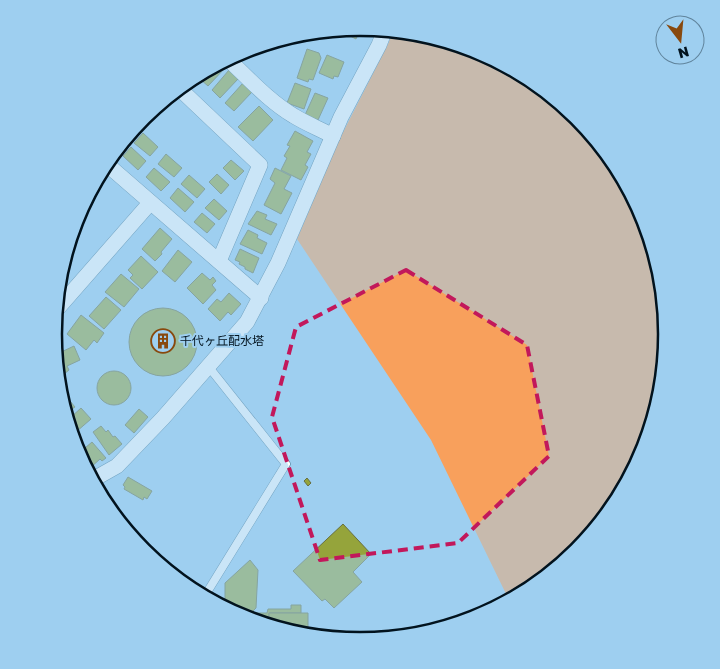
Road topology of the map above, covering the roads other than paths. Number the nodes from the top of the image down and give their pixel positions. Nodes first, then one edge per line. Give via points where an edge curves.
1 (382, 37) edge
2 (234, 64) edge
3 (185, 93) edge
4 (333, 136) junction
5 (112, 169) edge
6 (150, 202) junction
7 (219, 262) junction
8 (260, 298) junction
9 (63, 302) edge
10 (208, 366) junction
11 (98, 477) edge
12 (208, 591) edge

1 - 4 street
2 - 4 street via 292,115
3 - 7 street via 260,165
4 - 8 street
5 - 6 street
6 - 7 street
6 - 9 street
7 - 8 street
8 - 10 street via 247,322
10 - 11 street via 117,466
10 - 12 lane via 286,464

